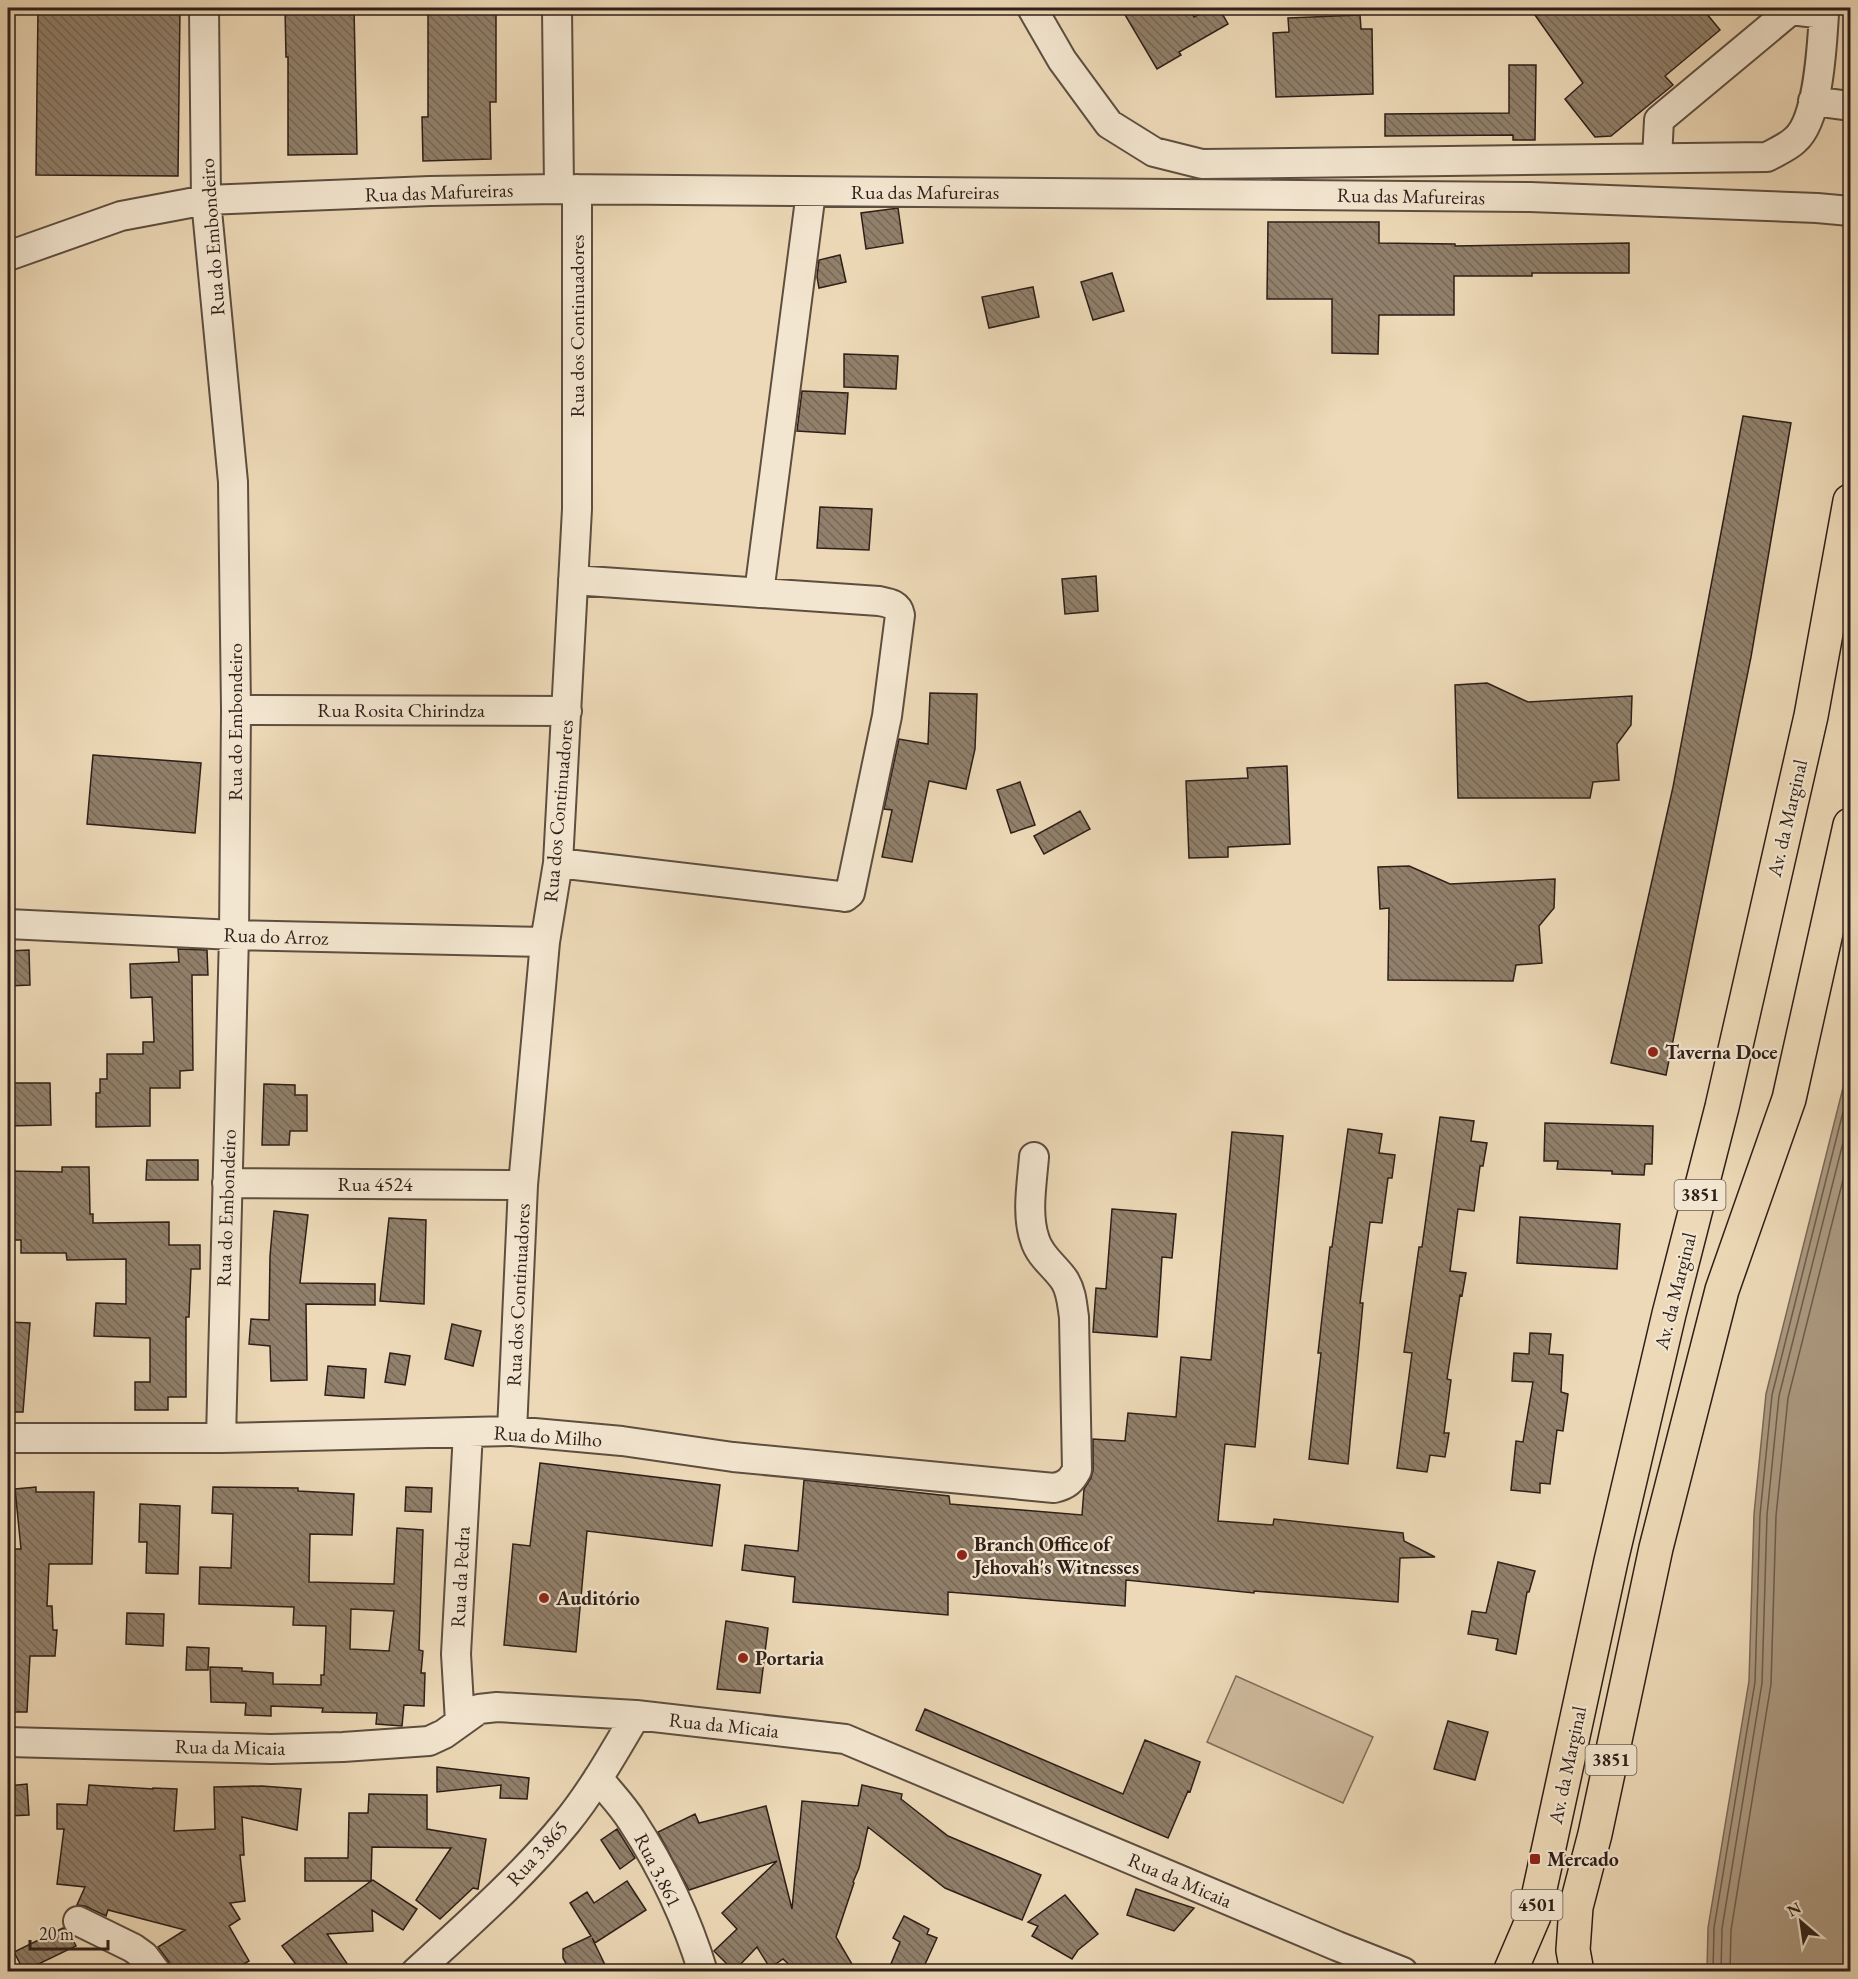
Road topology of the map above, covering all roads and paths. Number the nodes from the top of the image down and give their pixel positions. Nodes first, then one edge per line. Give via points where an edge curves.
1 (204, 8) edge
2 (557, 8) edge
3 (1032, 8) edge
4 (1823, 11) edge
5 (1813, 101) junction
6 (1851, 106) edge
7 (1657, 158) junction
8 (568, 189) junction
9 (811, 192) junction
10 (206, 200) junction
11 (1851, 211) edge
12 (8, 256) edge
13 (1851, 501) edge
14 (573, 580) junction
15 (759, 592) junction
16 (236, 710) junction
17 (567, 711) junction
18 (1851, 825) edge
19 (558, 863) junction
20 (8, 924) edge
21 (234, 935) junction
22 (545, 942) junction
23 (1034, 1157) dead end
24 (227, 1183) junction
25 (523, 1185) junction
26 (512, 1431) junction
27 (468, 1432) junction
28 (8, 1438) edge
29 (220, 1438) junction
30 (636, 1715) junction
31 (460, 1722) junction
32 (8, 1742) edge
33 (598, 1778) junction
34 (1551, 1834) joint
35 (78, 1921) dead end
36 (156, 1971) edge
37 (416, 1971) edge
38 (703, 1971) edge
39 (1403, 1971) edge
40 (1510, 1971) edge
41 (1577, 1971) edge

1 - 10 street, Rua do Embondeiro
2 - 8 street, Rua dos Continuadores
3 - 7 street via 1062,60 1109,124 1154,152 1202,164
4 - 5 street via 1820,67
4 - 7 street via 1791,10 1659,120
5 - 6 street
5 - 7 street via 1807,124 1796,140 1767,157
8 - 9 street, Rua das Mafureiras
8 - 10 street, Rua das Mafureiras
8 - 14 street, Rua dos Continuadores via 577,509
9 - 11 street, Rua das Mafureiras via 1530,197
9 - 15 street
10 - 12 street, Rua das Mafureiras via 121,216
10 - 16 street, Rua do Embondeiro via 233,482
13 - 34 main road, Av. da Marginal / 3851 via 1811,716 1722,1107 1619,1527
14 - 15 street
14 - 17 street, Rua dos Continuadores
15 - 19 street via 879,601 894,604 899,610 887,716 849,893 845,897
16 - 17 street, Rua Rosita Chirindza
16 - 21 street, Rua do Embondeiro
17 - 19 street, Rua dos Continuadores
18 - 41 main road, 3851 via 1789,1099 1722,1290 1656,1548 1576,1906 1573,1950
19 - 22 street, Rua dos Continuadores
20 - 21 street, Rua do Arroz
21 - 22 street, Rua do Arroz
21 - 24 street, Rua do Embondeiro
22 - 25 street, Rua dos Continuadores
23 - 26 street, Rua do Milho via 1030,1221 1041,1253 1071,1292 1074,1317 1077,1470 1064,1485 1054,1488 733,1457
24 - 25 street, Rua 4524
24 - 29 street, Rua do Embondeiro
25 - 26 street, Rua dos Continuadores
26 - 27 street, Rua do Milho
27 - 29 street, Rua do Milho
27 - 31 street, Rua da Pedra via 456,1654
28 - 29 street, Rua do Milho
30 - 31 street, Rua da Micaia via 497,1707 479,1709
30 - 33 street, Rua 3.865
30 - 39 street, Rua da Micaia via 844,1738
31 - 32 street, Rua da Micaia via 429,1741 343,1747 271,1749
33 - 37 street, Rua 3.865 via 567,1822 518,1877
33 - 38 street, Rua 3.861 via 632,1820 664,1875
34 - 40 main road, Av. da Marginal / 4501 via 1534,1916
35 - 36 street via 133,1948

